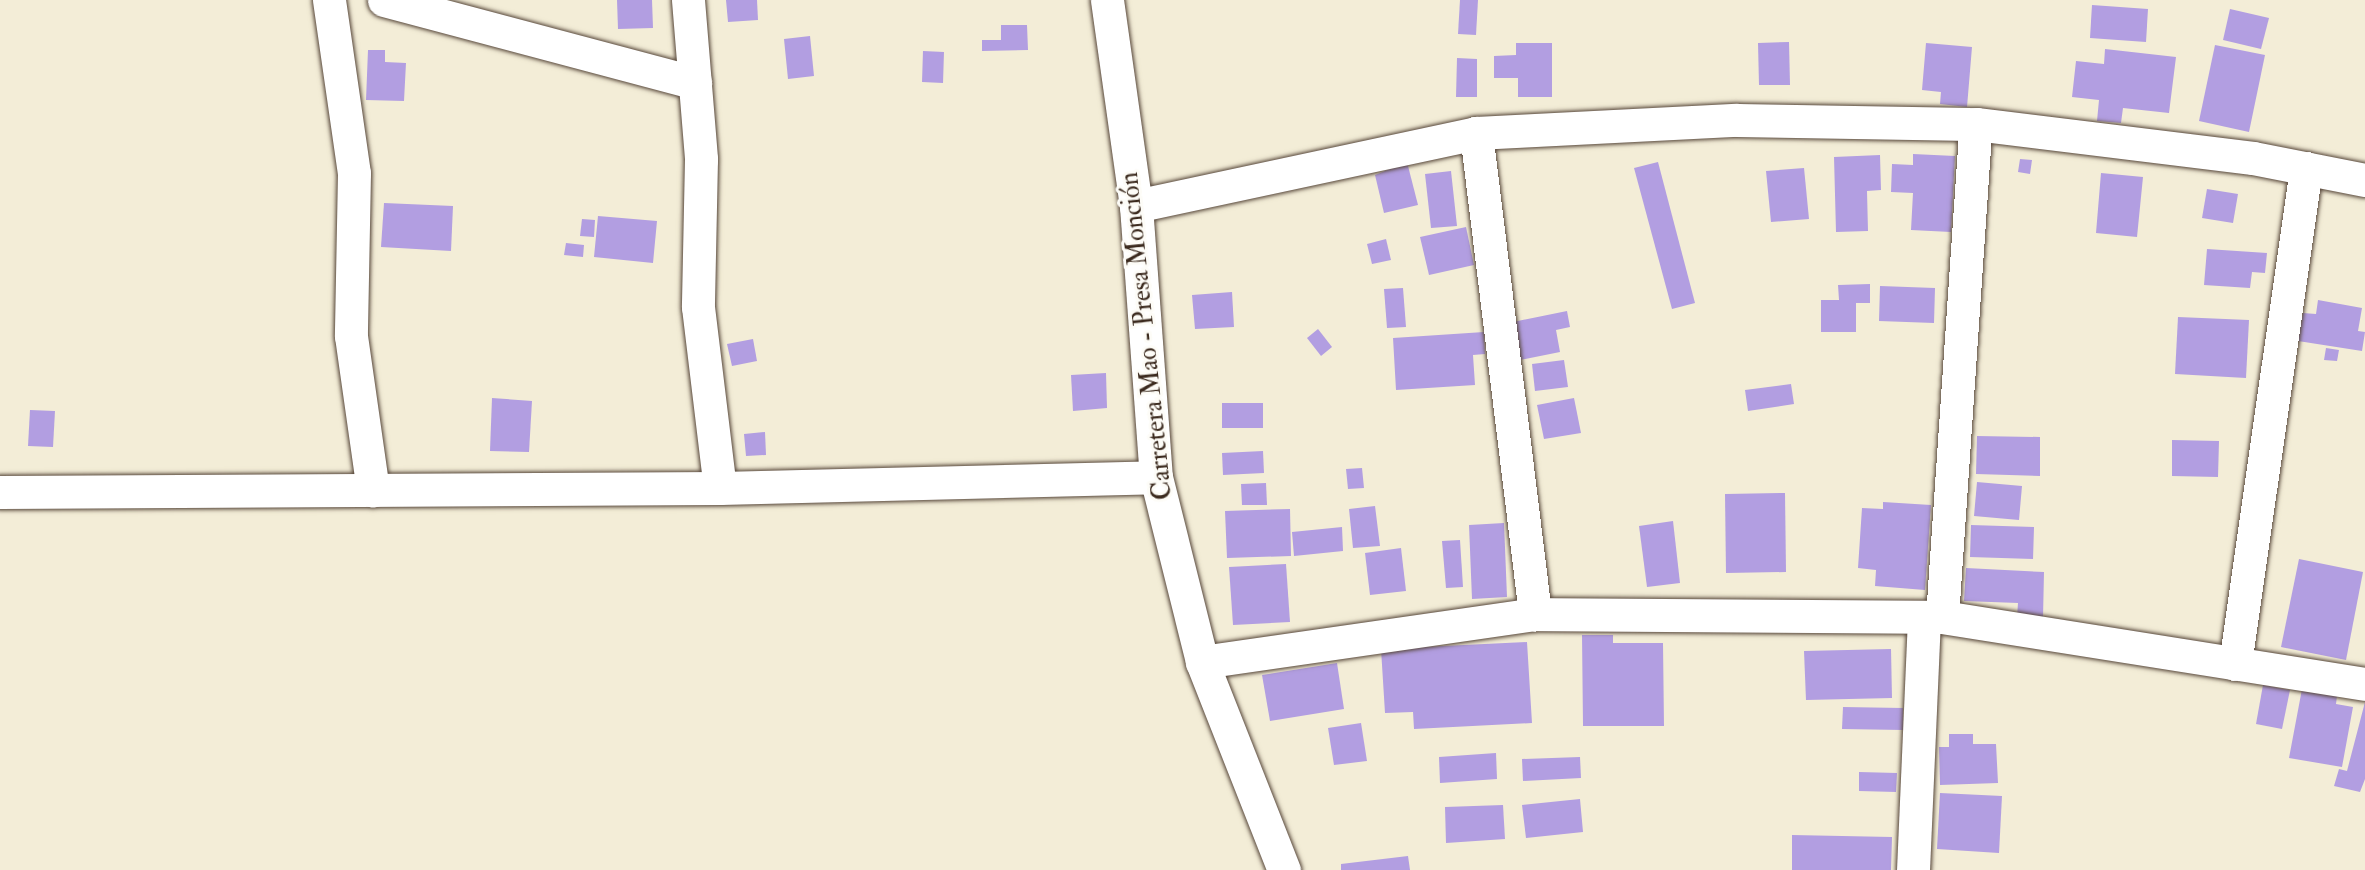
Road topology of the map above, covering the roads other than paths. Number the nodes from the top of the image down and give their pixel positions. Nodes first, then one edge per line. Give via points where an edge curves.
1 (329, 0) edge
2 (688, 0) edge
3 (1107, 0) edge
4 (391, 1) edge
5 (695, 83) junction
6 (1976, 124) junction
7 (1476, 133) junction
8 (2306, 168) junction
9 (2365, 180) edge
10 (1136, 206) junction
11 (1156, 477) junction
12 (720, 488) junction
13 (372, 490) junction
14 (0, 492) edge
15 (1535, 614) junction
16 (1933, 617) junction
17 (1202, 662) junction
18 (2235, 664) junction
19 (2365, 684) edge
20 (1284, 870) edge
21 (1913, 870) edge

1 - 13 street via 354,173 351,336
2 - 5 street
3 - 10 street, Carretera Mao - Presa Monción
4 - 5 street
5 - 12 street via 701,159 698,307
6 - 7 street via 1737,120
6 - 8 street
6 - 16 street
7 - 10 street
7 - 15 street
8 - 9 street
8 - 18 street
10 - 11 street, Carretera Mao - Presa Monción
11 - 12 street
11 - 17 street, Carretera Mao - Presa Monción
12 - 13 street
13 - 14 street
15 - 16 street
15 - 17 street
16 - 18 street
16 - 21 street
17 - 20 street, Carretera Mao - Presa Monción
18 - 19 street

